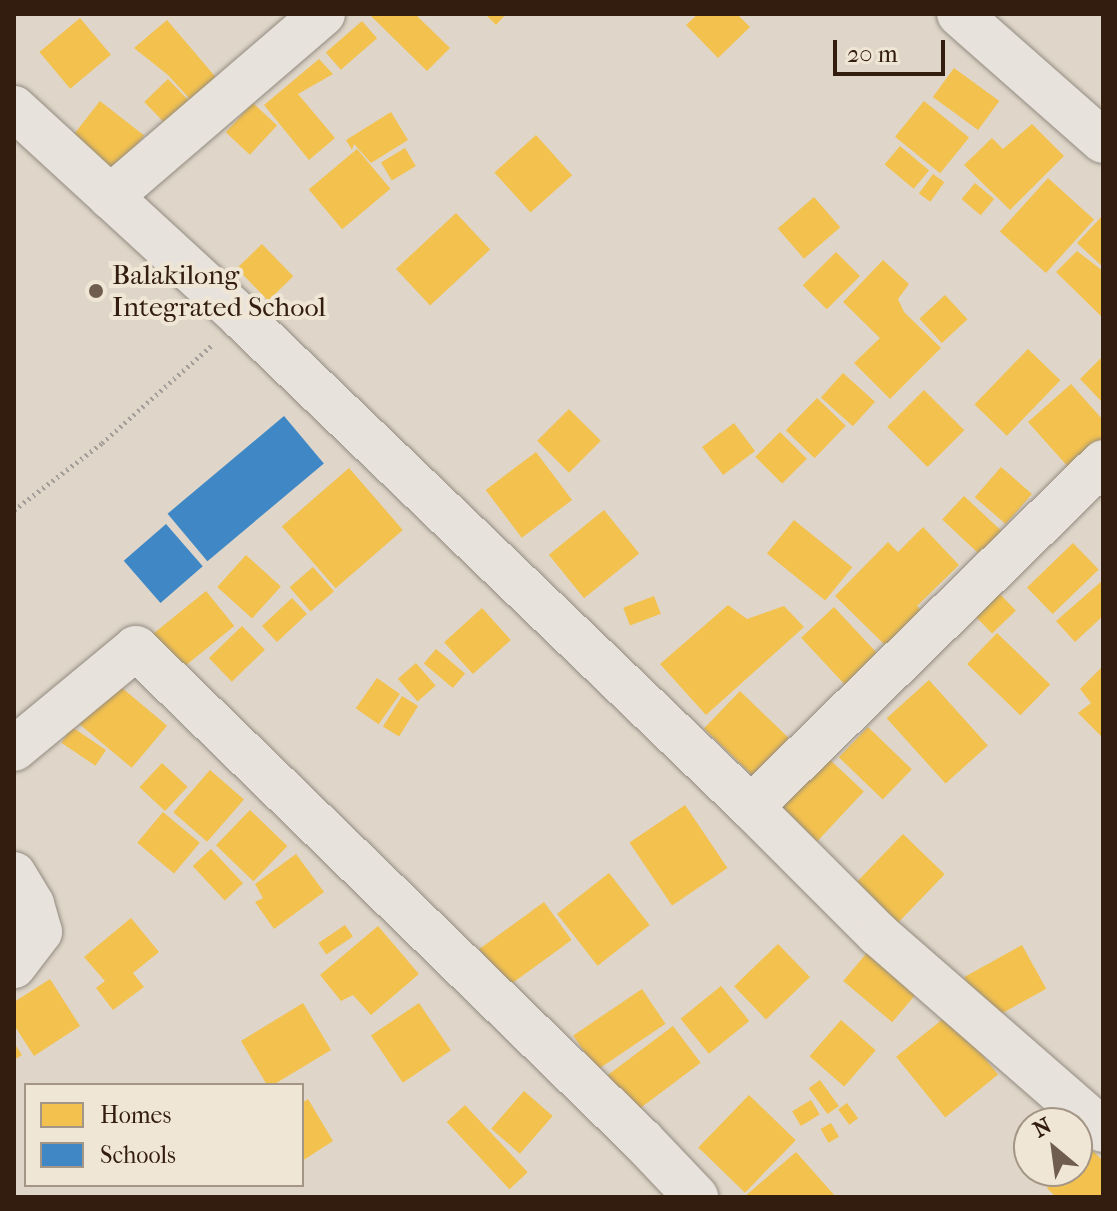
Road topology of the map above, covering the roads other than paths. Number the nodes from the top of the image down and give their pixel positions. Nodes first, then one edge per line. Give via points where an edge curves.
1 (323, 14) edge
2 (959, 14) edge
3 (14, 108) edge
4 (1103, 141) edge
5 (110, 197) junction
6 (1103, 462) edge
7 (14, 749) edge
8 (751, 807) junction
9 (14, 874) edge
10 (14, 966) edge
11 (1103, 1130) edge
12 (696, 1197) edge

1 - 5 street
2 - 4 street
3 - 5 street
5 - 8 street
6 - 8 street
7 - 12 street via 136,648
8 - 11 street via 878,934
9 - 10 street via 32,904 40,932

